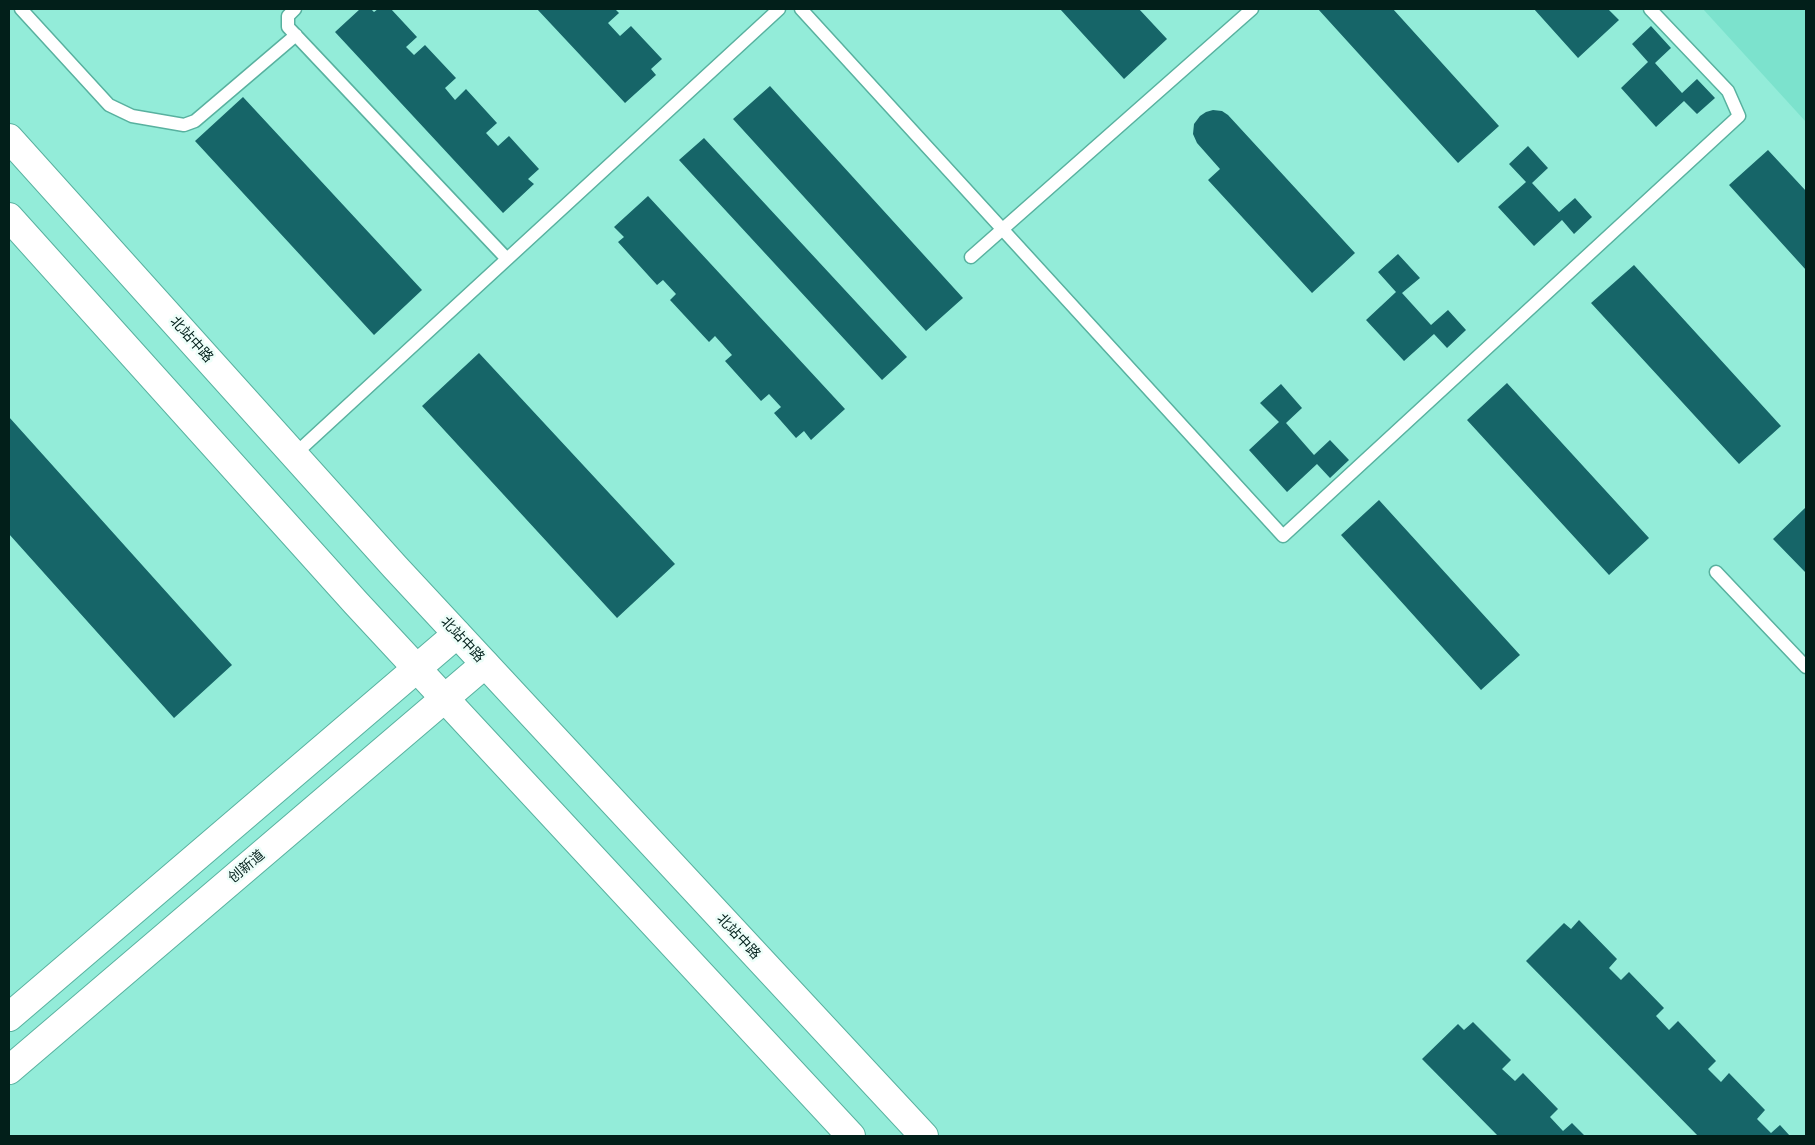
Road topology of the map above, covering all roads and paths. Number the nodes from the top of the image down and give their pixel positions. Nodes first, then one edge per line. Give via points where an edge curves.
1 (21, 9) edge
2 (295, 9) edge
3 (780, 9) edge
4 (801, 9) edge
5 (1252, 9) edge
6 (1650, 9) edge
7 (296, 35) junction
8 (9, 138) edge
9 (9, 218) edge
10 (1002, 229) junction
11 (971, 257) dead end
12 (507, 259) junction
13 (294, 455) junction
14 (1716, 572) dead end
15 (457, 634) junction
16 (484, 664) junction
17 (1806, 667) edge
18 (416, 669) junction
19 (444, 699) junction
20 (9, 1017) edge
21 (9, 1070) edge
22 (851, 1136) edge
23 (924, 1136) edge

1 - 7 lane via 109,105 132,116 184,125 195,121
2 - 7 lane via 288,16 288,27
3 - 12 lane
4 - 10 lane
5 - 10 lane
6 - 10 lane via 1728,91 1739,116 1283,536
7 - 12 lane
8 - 13 main road, 北站中路
9 - 18 main road
10 - 11 lane
12 - 13 lane
13 - 15 main road, 北站中路
14 - 17 lane
15 - 16 main road, 北站中路
15 - 18 main road
16 - 19 main road, 创新道
16 - 23 main road, 北站中路
18 - 19 main road
18 - 20 main road
19 - 21 main road, 创新道
19 - 22 main road

